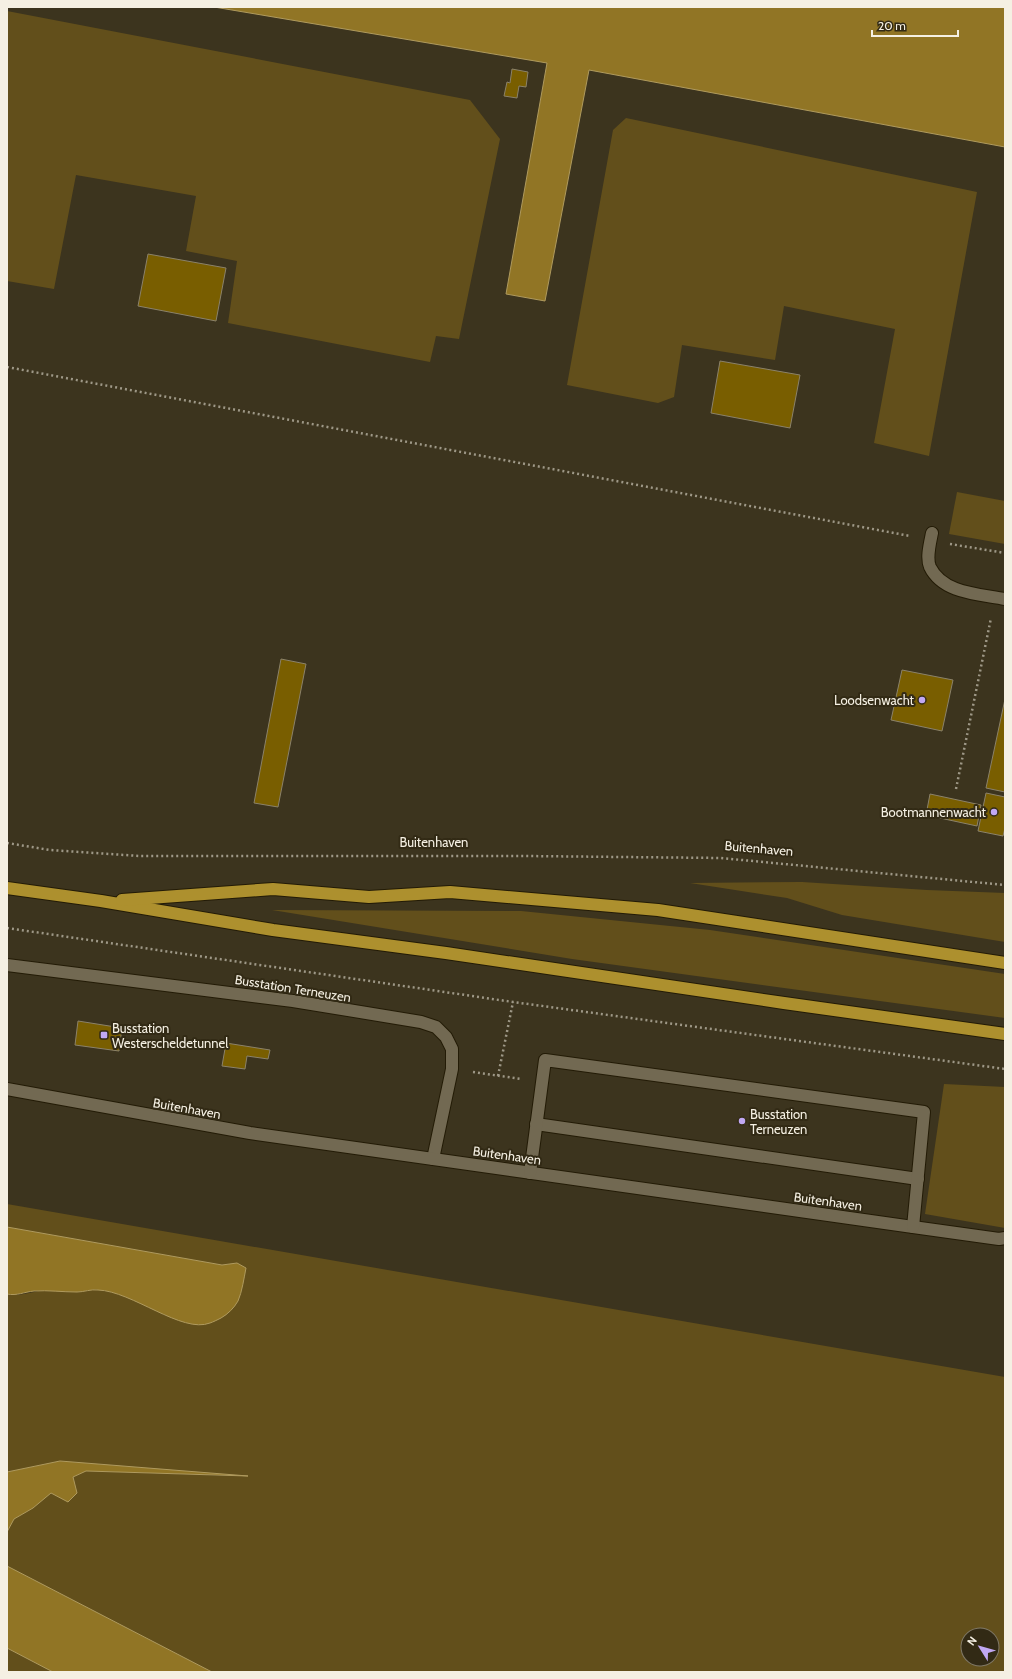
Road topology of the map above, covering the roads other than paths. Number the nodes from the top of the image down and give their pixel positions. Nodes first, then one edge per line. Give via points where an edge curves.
1 (932, 537) road end
2 (1000, 598) edge
3 (7, 888) edge
4 (101, 901) junction
5 (1005, 963) edge
6 (7, 965) edge
7 (1005, 1034) edge
8 (7, 1089) edge
9 (536, 1124) junction
10 (433, 1159) junction
11 (530, 1172) junction
12 (918, 1179) junction
13 (913, 1227) junction
14 (1002, 1239) edge

1 - 2 street via 930,567 944,584
3 - 4 main road
4 - 5 main road via 273,890 369,897 450,892 658,910
4 - 7 main road via 272,930
6 - 10 street, Busstation Terneuzen via 293,1001 421,1022 436,1027 446,1037 452,1049 452,1062
8 - 10 street, Buitenhaven via 250,1133
9 - 11 street
9 - 12 street
9 - 12 street via 545,1060 924,1112
10 - 11 street, Buitenhaven
11 - 13 street, Buitenhaven
12 - 13 street
13 - 14 street, Buitenhaven

